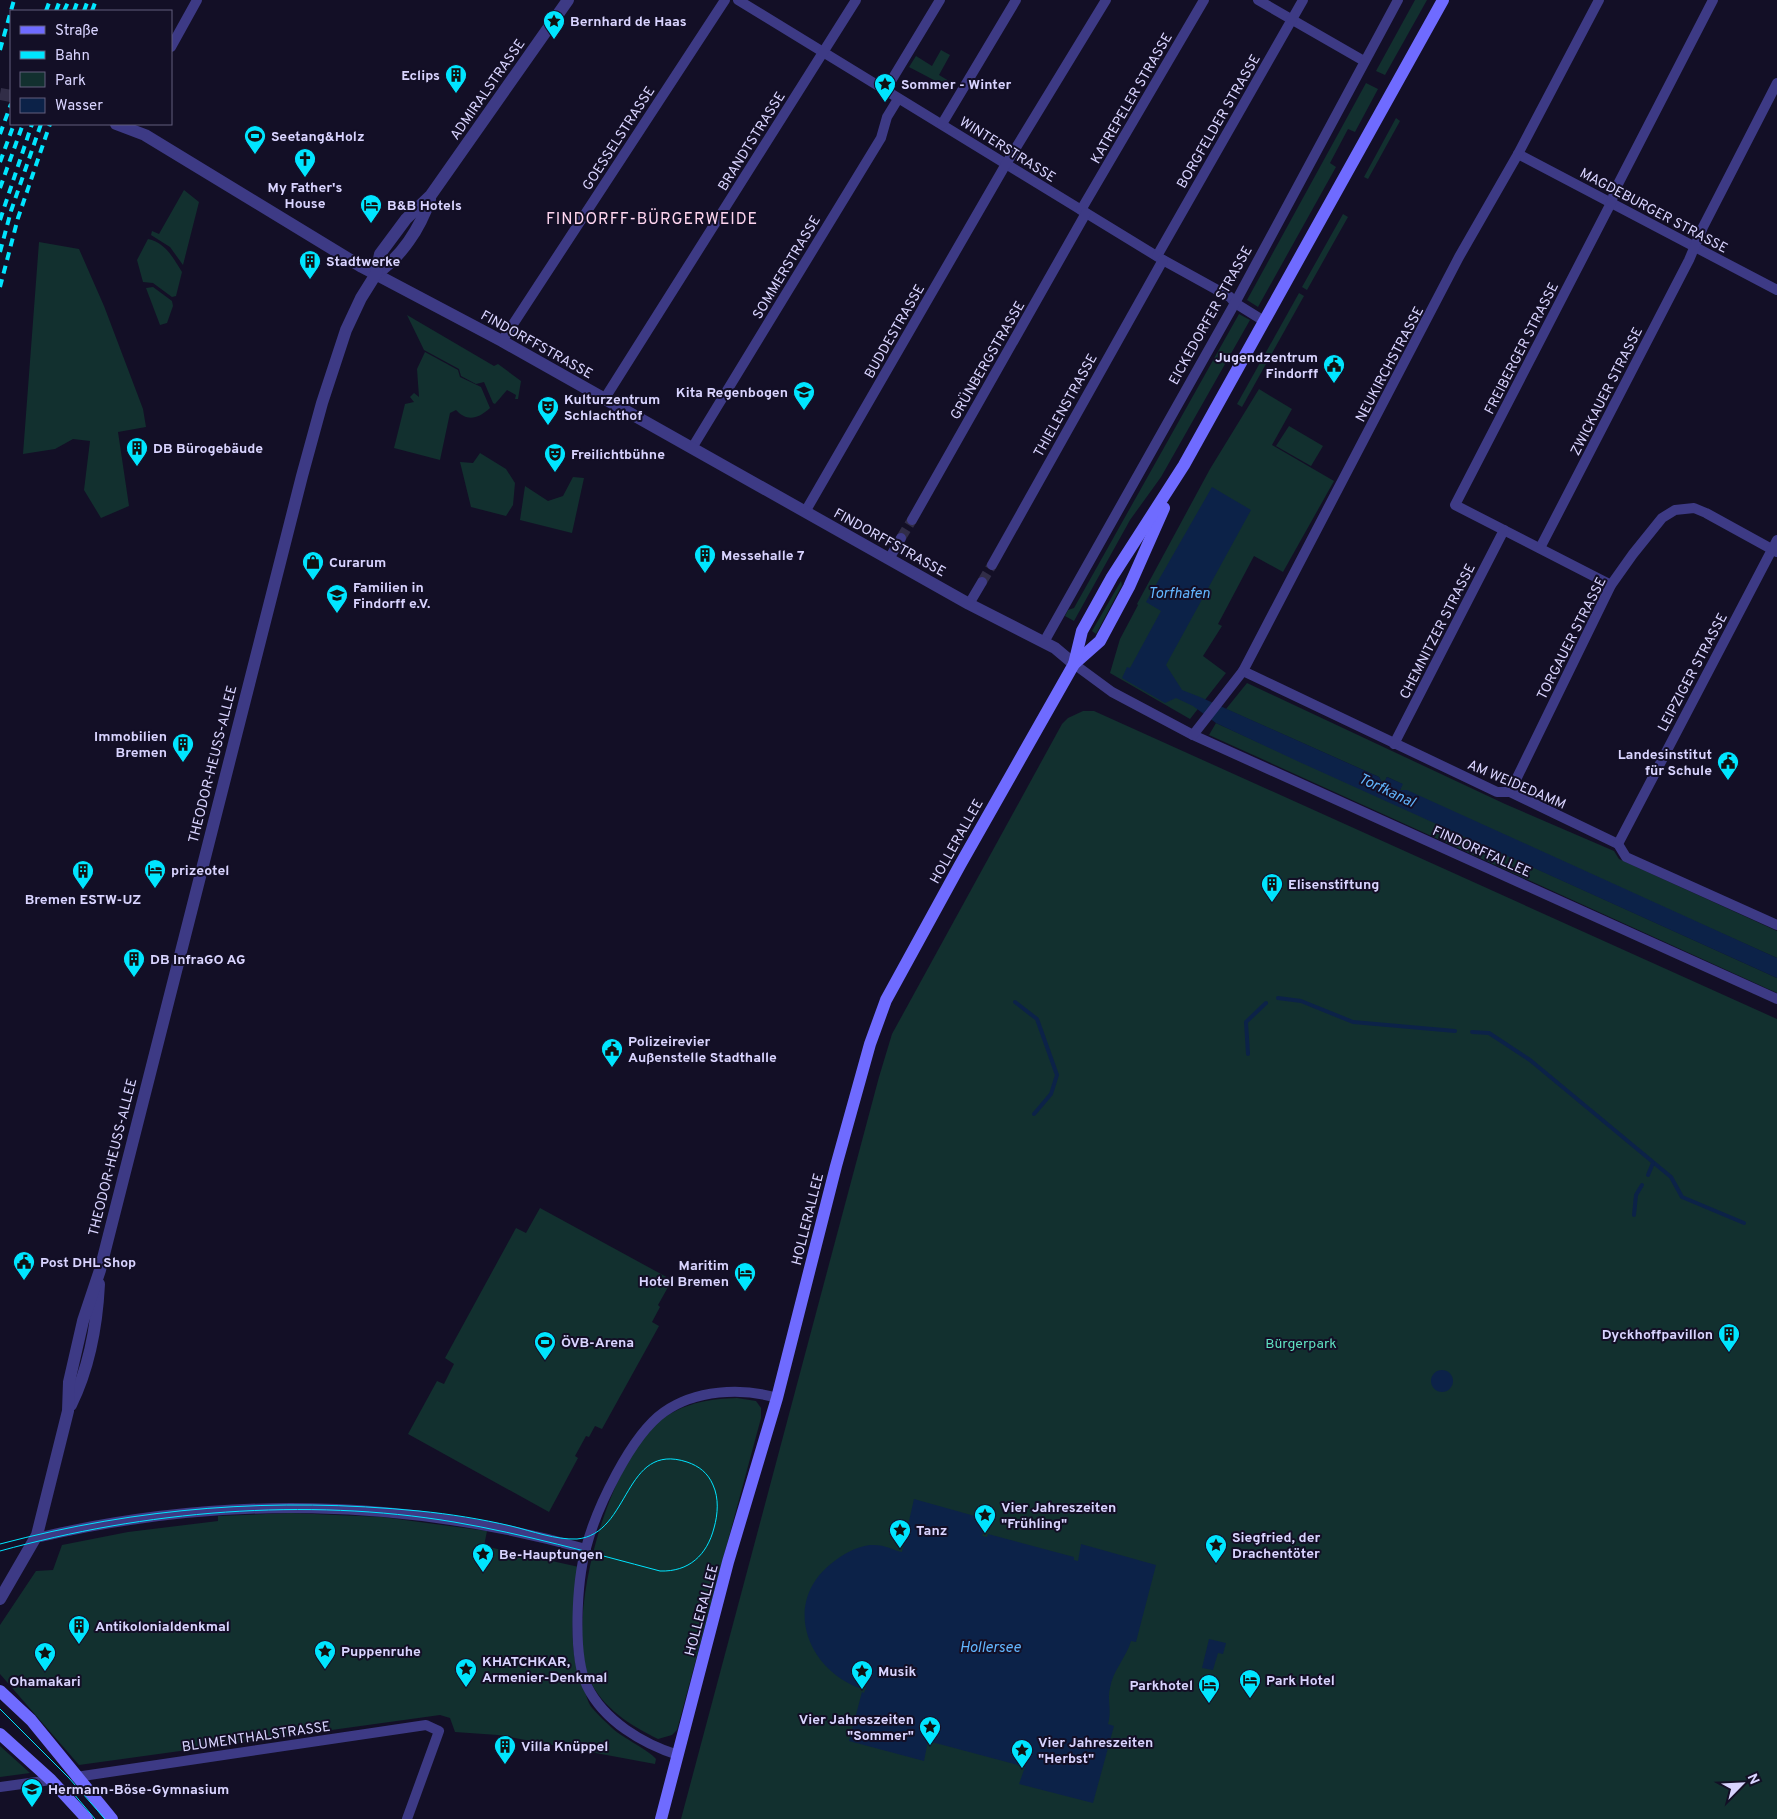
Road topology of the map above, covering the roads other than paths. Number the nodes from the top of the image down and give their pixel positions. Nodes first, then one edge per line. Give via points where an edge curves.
1 (197, 0) edge
2 (568, 0) edge
3 (725, 0) edge
4 (738, 0) edge
5 (856, 0) edge
6 (940, 0) edge
7 (1016, 0) edge
8 (1106, 0) edge
9 (1204, 0) edge
10 (1258, 0) edge
11 (1303, 0) edge
12 (1398, 0) edge
13 (1443, 0) edge
14 (1599, 0) edge
15 (1713, 0) edge
16 (1292, 20) junction
17 (172, 45) edge
18 (823, 54) junction
19 (1364, 61) junction
20 (1777, 83) edge
21 (885, 91) junction
22 (898, 99) junction
23 (942, 124) junction
24 (125, 125) edge
25 (1518, 154) junction
26 (1006, 164) junction
27 (1611, 203) junction
28 (1084, 212) junction
29 (1694, 246) junction
30 (1160, 258) junction
31 (376, 274) junction
32 (1777, 290) edge
33 (1235, 303) junction
34 (1264, 321) junction
35 (502, 341) junction
36 (605, 398) junction
37 (692, 448) junction
38 (1183, 467) junction
39 (805, 512) junction
40 (912, 520) tunnel mouth
41 (1504, 530) junction
42 (902, 538) tunnel mouth
43 (1775, 547) edge
44 (1540, 548) junction
45 (889, 559) junction
46 (992, 564) tunnel mouth
47 (982, 582) tunnel mouth
48 (1611, 585) junction
49 (970, 604) junction
50 (1044, 642) junction
51 (1074, 664) junction
52 (1243, 671) junction
53 (1194, 735) junction
54 (1394, 744) junction
55 (1510, 792) junction
56 (1618, 844) junction
57 (1777, 925) edge
58 (1777, 999) edge
59 (777, 1398) junction
60 (36, 1538) junction
61 (586, 1548) junction
62 (0, 1599) edge
63 (0, 1691) edge
64 (0, 1734) edge
65 (678, 1755) junction
66 (76, 1777) junction
67 (51, 1780) junction
68 (0, 1787) edge
69 (87, 1819) edge
70 (112, 1819) edge
71 (407, 1819) edge
72 (662, 1819) edge

1 - 17 street
2 - 31 street, ADMIRALSTRASSE via 431,195 406,219 380,254
3 - 35 street, GOESSELSTRASSE
4 - 18 street, WINTERSTRASSE
5 - 18 street, BRANDTSTRASSE
6 - 21 street
7 - 23 street
8 - 26 street, BUDDESTRASSE
9 - 28 street, KATREPELER STRASSE
10 - 16 street
11 - 16 street, BORGFELDER STRASSE
12 - 19 street, EICKEDORFER STRASSE
13 - 34 main road
14 - 25 street, NEUKIRCHSTRASSE
15 - 27 street, FREIBERGER STRASSE
16 - 19 street
16 - 30 street, BORGFELDER STRASSE
18 - 21 street, WINTERSTRASSE
18 - 36 street, BRANDTSTRASSE
19 - 33 street, EICKEDORFER STRASSE
20 - 29 street, ZWICKAUER STRASSE
21 - 22 street, WINTERSTRASSE
22 - 23 street, WINTERSTRASSE
22 - 37 street, SOMMERSTRASSE via 887,116 881,138
23 - 26 street, WINTERSTRASSE
24 - 31 street, FINDORFFSTRASSE
25 - 27 street, MAGDEBURGER STRASSE
25 - 52 street, NEUKIRCHSTRASSE via 1460,257
26 - 28 street, WINTERSTRASSE
26 - 39 street, BUDDESTRASSE
27 - 29 street, MAGDEBURGER STRASSE
27 - 41 street, FREIBERGER STRASSE via 1455,505
28 - 30 street, WINTERSTRASSE
28 - 40 street, GRÜNBERGSTRASSE
29 - 32 street, MAGDEBURGER STRASSE
29 - 44 street, ZWICKAUER STRASSE
30 - 33 street, WINTERSTRASSE via 1230,297
30 - 46 street, THIELENSTRASSE
31 - 35 street, FINDORFFSTRASSE
31 - 60 street, THEODOR-HEUSS-ALLEE via 346,330 322,403 252,666 100,1270 95,1323 81,1385 68,1411
33 - 34 street, WINTERSTRASSE
33 - 50 street, EICKEDORFER STRASSE
34 - 38 main road
35 - 36 street, FINDORFFSTRASSE
36 - 37 street, FINDORFFSTRASSE
37 - 39 street, FINDORFFSTRASSE
38 - 51 main road via 1112,577 1082,631
38 - 51 main road via 1129,587 1100,642
39 - 45 street, FINDORFFSTRASSE
41 - 44 street
41 - 54 street, CHEMNITZER STRASSE
42 - 45 street
43 - 48 street, TORGAUER STRASSE via 1706,512 1694,508 1675,510 1653,528
43 - 56 street, LEIPZIGER STRASSE
44 - 48 street
45 - 49 street, FINDORFFSTRASSE
47 - 49 street
48 - 55 street, TORGAUER STRASSE
49 - 50 street, FINDORFFSTRASSE
50 - 51 street, FINDORFFSTRASSE
51 - 53 street, FINDORFFALLEE via 1112,692
51 - 59 main road, HOLLERALLEE via 886,1000 857,1089
52 - 53 street, NEUKIRCHSTRASSE
52 - 54 street, AM WEIDEDAMM
53 - 58 street, FINDORFFALLEE
54 - 55 street, AM WEIDEDAMM via 1497,792
55 - 56 street, AM WEIDEDAMM
56 - 57 street, AM WEIDEDAMM via 1626,857
59 - 61 street via 751,1392 720,1393 680,1403 664,1412 630,1449
59 - 65 main road, HOLLERALLEE via 728,1562
60 - 61 street via 169,1514 257,1507 313,1507 438,1517
60 - 62 street, THEODOR-HEUSS-ALLEE
61 - 65 street via 578,1647 580,1668 587,1686 605,1712 641,1740
63 - 66 main road via 31,1720
64 - 67 main road
65 - 72 main road, HOLLERALLEE
66 - 70 main road
66 - 71 street, BLUMENTHALSTRASSE via 426,1725 439,1731
67 - 68 street
67 - 69 main road

